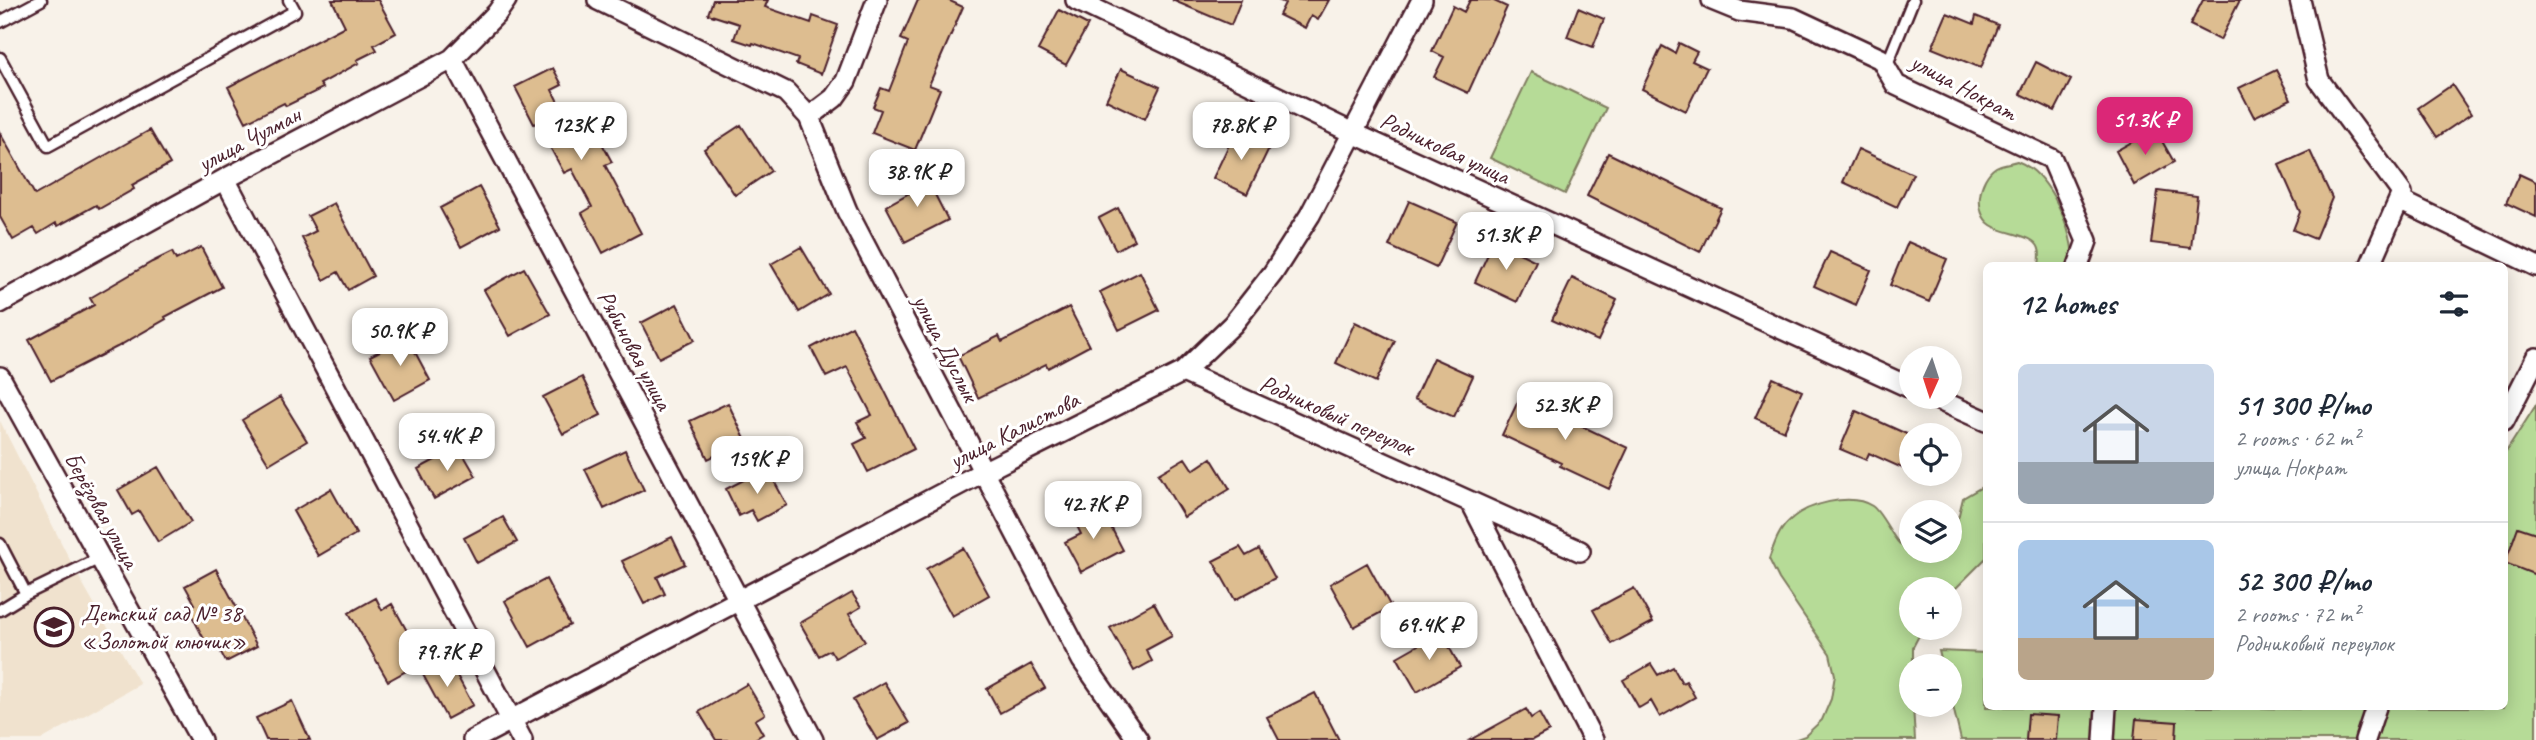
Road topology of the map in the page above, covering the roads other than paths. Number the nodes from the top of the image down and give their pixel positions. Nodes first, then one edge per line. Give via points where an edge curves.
1 (41, 0) edge
2 (289, 0) edge
3 (506, 0) edge
4 (598, 0) edge
5 (877, 0) edge
6 (1076, 0) edge
7 (1422, 0) edge
8 (1712, 0) edge
9 (1913, 0) edge
10 (2300, 0) edge
11 (0, 22) edge
12 (0, 58) edge
13 (452, 59) junction
14 (1886, 68) junction
15 (809, 117) junction
16 (1353, 132) junction
17 (225, 179) junction
18 (2399, 200) junction
19 (2079, 262) edge
20 (2372, 262) edge
21 (2536, 266) edge
22 (0, 303) edge
23 (2536, 359) edge
24 (1183, 372) junction
25 (0, 377) edge
26 (1899, 382) edge
27 (1961, 410) edge
28 (2508, 413) edge
29 (1983, 420) edge
30 (983, 472) junction
31 (1471, 502) junction
32 (0, 544) edge
33 (1580, 551) dead end
34 (100, 558) junction
35 (26, 594) junction
36 (741, 600) junction
37 (0, 610) edge
38 (2106, 710) edge
39 (2375, 710) edge
40 (511, 719) junction
41 (201, 740) edge
42 (473, 740) edge
43 (522, 740) edge
44 (813, 740) edge
45 (1138, 740) edge
46 (1593, 740) edge
47 (2105, 740) edge
48 (2365, 740) edge

1 - 11 lane
2 - 12 lane via 295,11 48,146
3 - 13 street, улица Чулман
4 - 15 street, улица Дуслык via 786,92
5 - 15 street via 846,81 834,98
6 - 16 street, Родниковая улица
7 - 16 street, улица Калистова
8 - 14 street, улица Нократ via 1739,11 1793,18 1881,59
9 - 14 lane
10 - 18 street via 2319,80 2402,193
13 - 17 street, улица Чулман
13 - 36 street, Рябиновая улица
14 - 19 street, улица Нократ via 1896,85 2052,159 2087,241
15 - 30 street, улица Дуслык via 847,211
16 - 24 street, улица Калистова via 1310,215 1273,273 1233,324
16 - 26 street, Родниковая улица
17 - 22 street, улица Чулман
17 - 40 street
18 - 20 street
18 - 21 street
23 - 28 street
24 - 30 street, улица Калистова
24 - 31 street, Родниковый переулок
25 - 34 street, Берёзовая улица
27 - 29 street
30 - 36 street, улица Калистова
30 - 45 street, улица Дуслык via 1082,660
31 - 33 street, Родниковый переулок
31 - 46 street
32 - 35 lane
34 - 35 lane
34 - 41 street, Берёзовая улица
35 - 37 lane
36 - 40 street, улица Калистова
36 - 44 street, Рябиновая улица
38 - 47 street
39 - 48 street
40 - 42 street, улица Калистова
40 - 43 street

